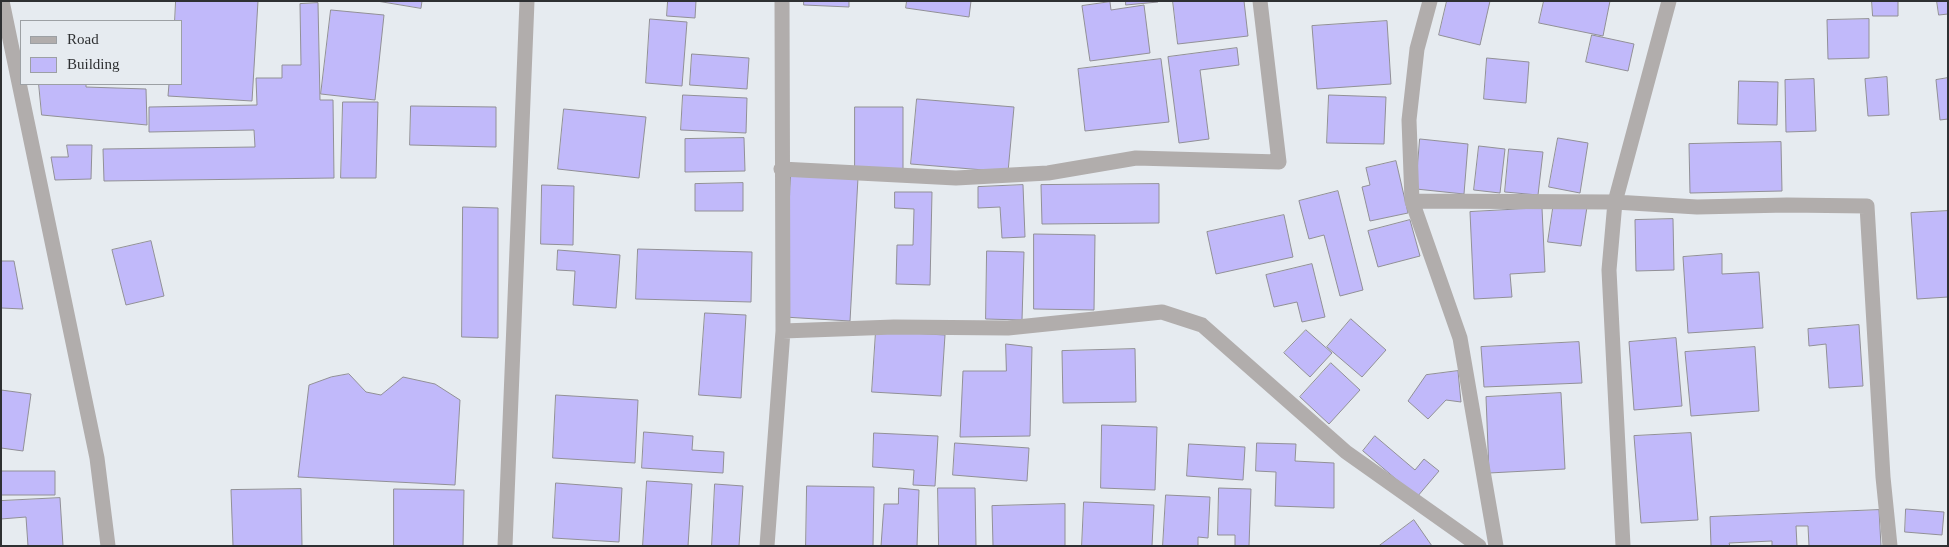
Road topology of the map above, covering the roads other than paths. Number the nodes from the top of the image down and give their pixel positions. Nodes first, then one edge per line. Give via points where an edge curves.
1 (2, 1) edge
2 (527, 1) edge
3 (782, 1) edge
4 (1260, 1) edge
5 (1430, 1) edge
6 (1669, 1) edge
7 (781, 169) junction
8 (1412, 201) junction
9 (1615, 202) junction
10 (783, 331) junction
11 (108, 546) edge
12 (505, 546) edge
13 (767, 546) edge
14 (1479, 546) edge
15 (1496, 546) edge
16 (1623, 546) edge
17 (1890, 546) edge

1 - 11 street via 97,458
2 - 12 street
3 - 7 street
4 - 7 street via 1279,162 1136,158 1048,173 956,178
5 - 8 street via 1417,49 1409,120
6 - 9 street
7 - 10 street
8 - 9 street
8 - 15 street via 1460,338
9 - 16 street via 1609,270
9 - 17 street via 1697,208 1867,206
10 - 13 street
10 - 14 street via 894,327 1008,328 1162,312 1202,325 1346,452

